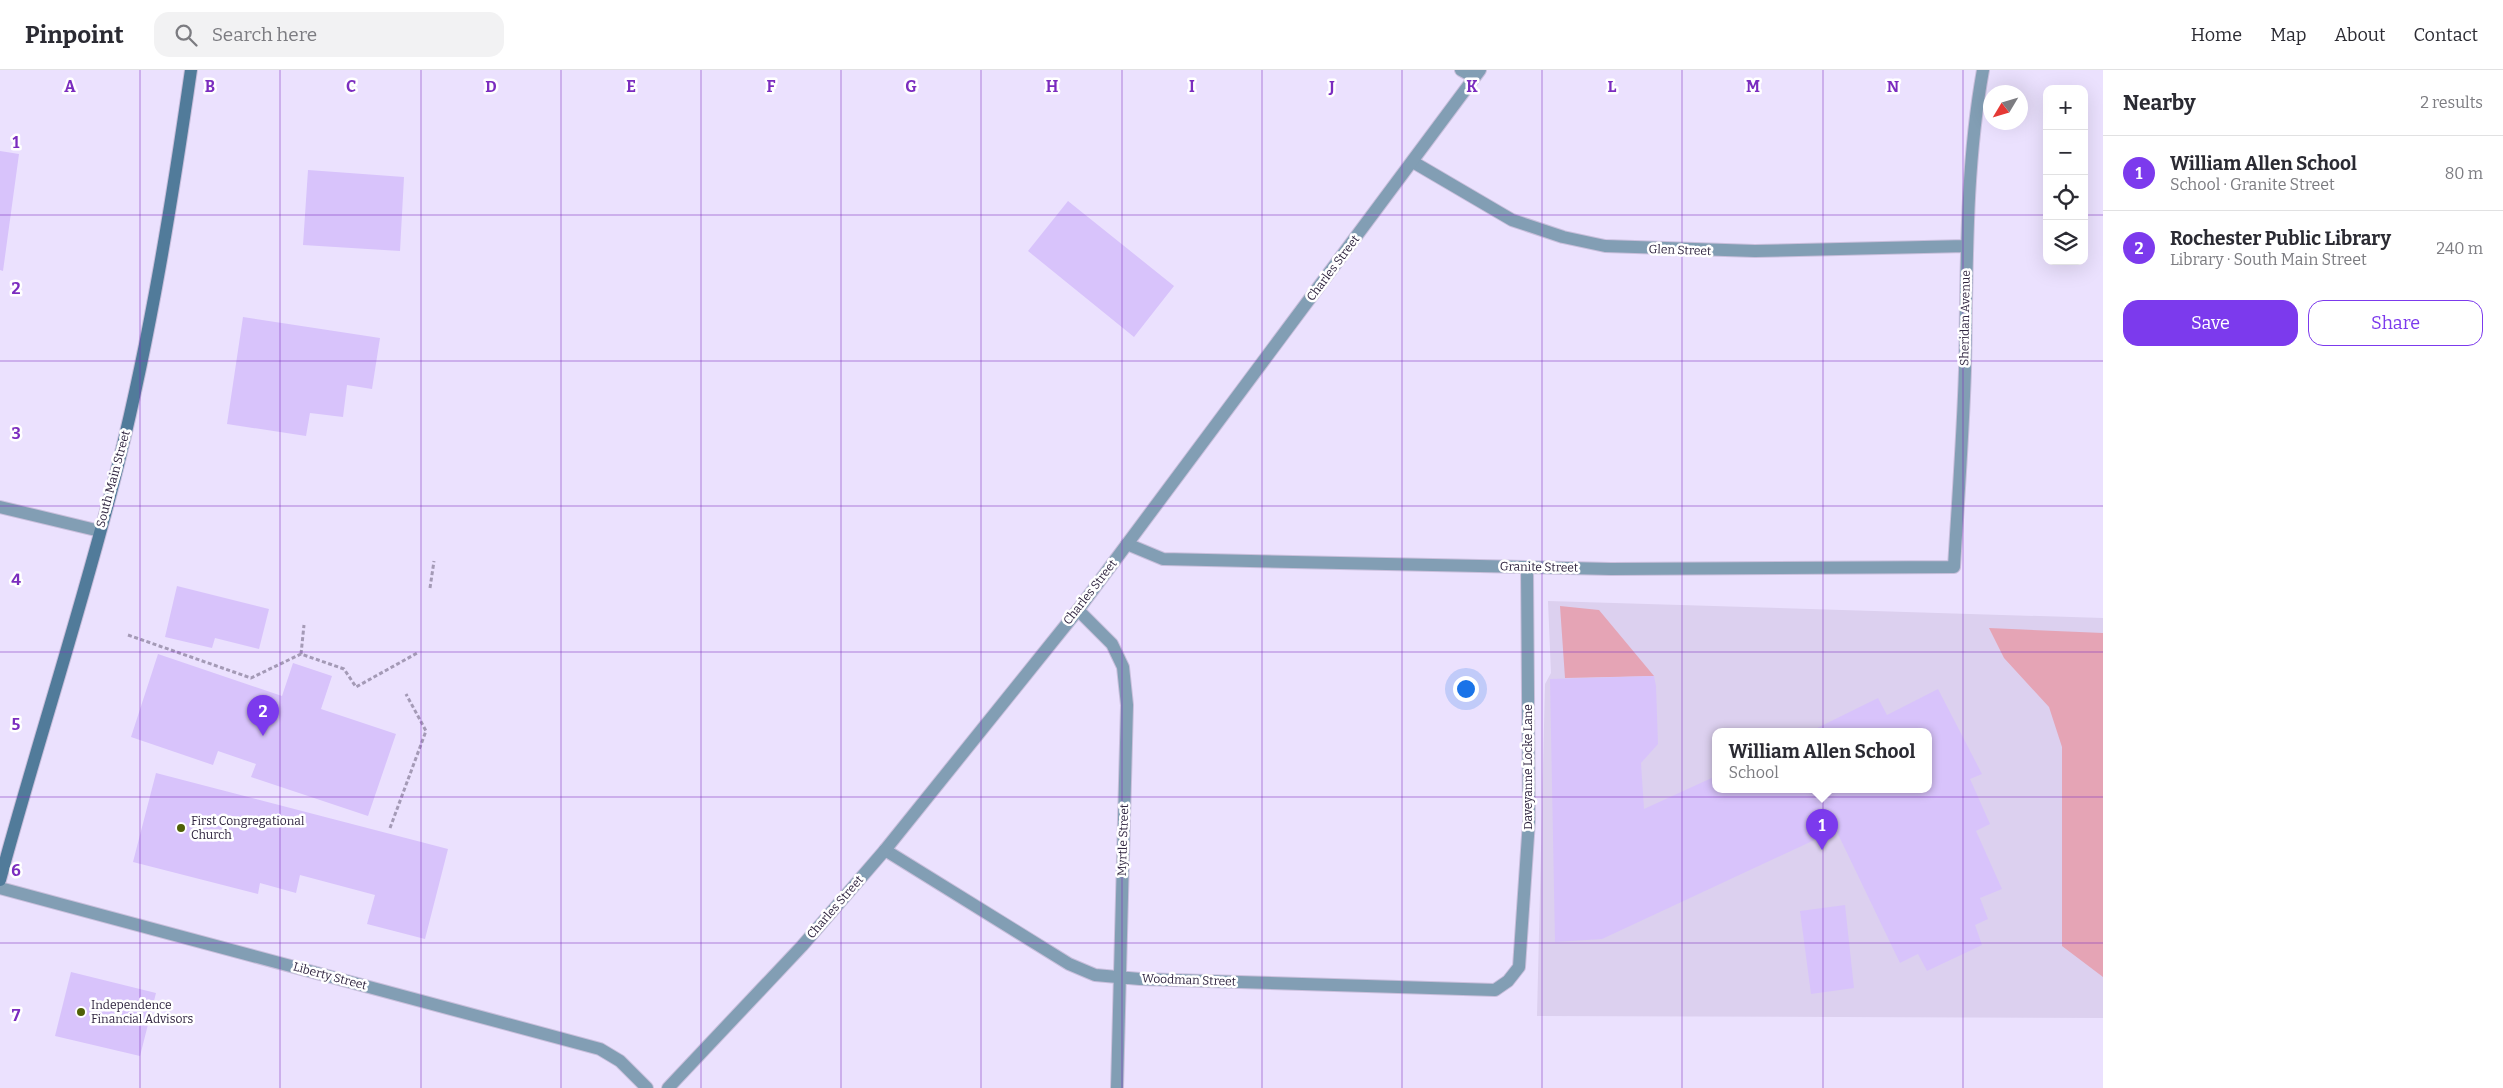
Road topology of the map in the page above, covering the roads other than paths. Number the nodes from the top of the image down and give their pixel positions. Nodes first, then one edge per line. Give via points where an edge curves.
1 (191, 70) edge
2 (1461, 70) edge
3 (1983, 70) edge
4 (1477, 74) edge
5 (1413, 162) junction
6 (1966, 246) junction
7 (0, 507) edge
8 (100, 531) junction
9 (1127, 544) junction
10 (1527, 567) junction
11 (1954, 567) joint
12 (1078, 610) junction
13 (885, 850) junction
14 (0, 880) edge
15 (0, 888) edge
16 (1519, 967) joint
17 (1119, 978) junction
18 (647, 1088) edge
19 (668, 1088) edge
20 (1117, 1088) edge

1 - 8 main road, South Main Street via 159,278 137,385
2 - 4 street
3 - 6 street, Sheridan Avenue via 1973,144
4 - 5 street, Charles Street
5 - 6 street, Glen Street via 1512,220 1563,237 1605,246 1755,251
5 - 9 street, Charles Street
6 - 11 street, Sheridan Avenue via 1965,371
7 - 8 street
8 - 14 main road, South Main Street
9 - 10 street, Granite Street via 1163,559
9 - 12 street, Charles Street
10 - 11 street, Granite Street
10 - 16 street, Daveyanne Locke Lane via 1529,821
12 - 13 street, Charles Street
12 - 17 street, Myrtle Street via 1112,644 1123,667 1127,705
13 - 17 street, Woodman Street via 1069,964 1095,975
13 - 19 street, Charles Street via 802,946
15 - 18 street, Liberty Street via 600,1049 620,1061
16 - 17 street, Woodman Street via 1508,981 1494,990
17 - 20 street, Myrtle Street

